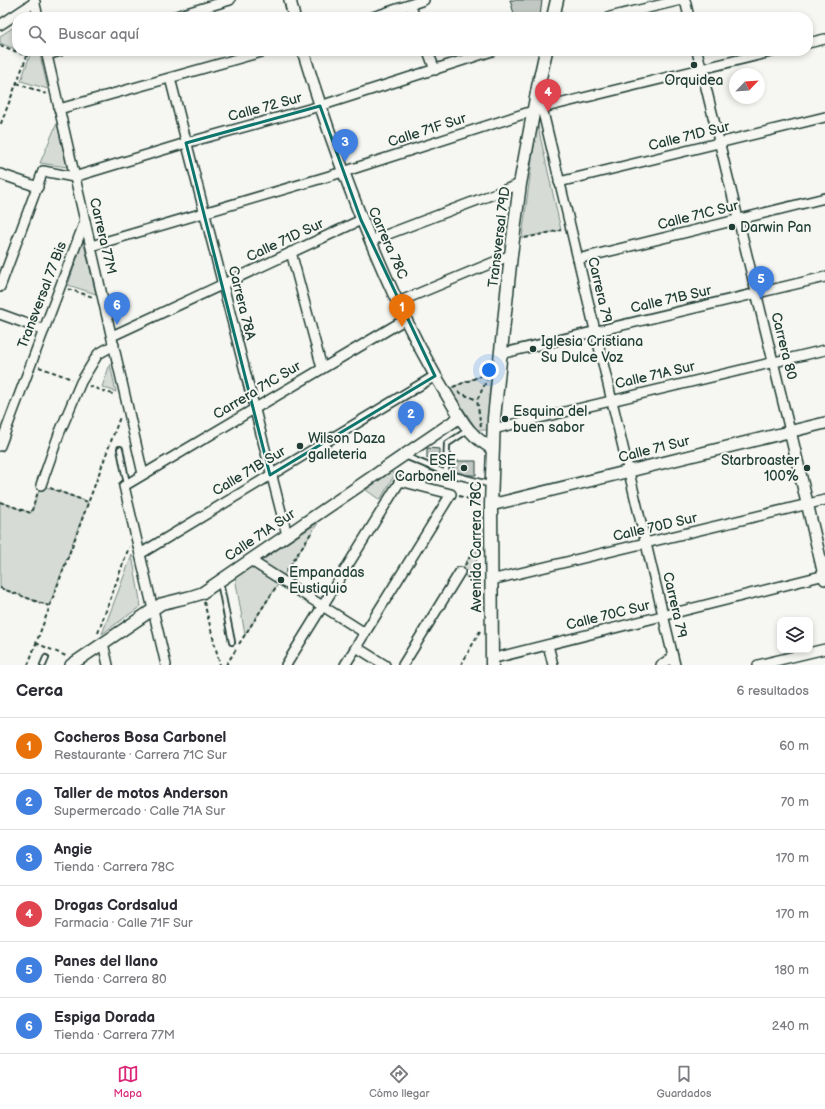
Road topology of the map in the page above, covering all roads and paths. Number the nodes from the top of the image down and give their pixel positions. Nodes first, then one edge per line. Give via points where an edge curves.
1 (230, 0) edge
2 (290, 0) edge
3 (424, 0) edge
4 (557, 0) edge
5 (681, 0) edge
6 (685, 0) edge
7 (34, 1) edge
8 (210, 3) edge
9 (410, 5) junction
10 (18, 12) edge
11 (37, 12) edge
12 (186, 12) edge
13 (293, 12) edge
14 (388, 12) edge
15 (413, 12) edge
16 (554, 12) edge
17 (631, 12) edge
18 (688, 12) edge
19 (12, 17) edge
20 (0, 25) edge
21 (825, 39) edge
22 (813, 42) edge
23 (0, 46) edge
24 (12, 50) edge
25 (27, 56) edge
26 (47, 56) edge
27 (247, 56) edge
28 (305, 56) edge
29 (430, 56) edge
30 (477, 56) edge
31 (545, 56) edge
32 (698, 56) edge
33 (755, 56) edge
34 (702, 69) junction
35 (435, 70) junction
36 (170, 78) junction
37 (17, 83) junction
38 (56, 98) junction
39 (320, 106) junction
40 (538, 109) junction
41 (59, 110) junction
42 (825, 117) edge
43 (0, 126) edge
44 (186, 143) junction
45 (720, 143) junction
46 (343, 172) junction
47 (0, 174) edge
48 (74, 177) junction
49 (559, 182) junction
50 (520, 184) junction
51 (38, 187) junction
52 (825, 198) edge
53 (204, 213) junction
54 (738, 219) junction
55 (361, 220) junction
56 (85, 221) junction
57 (570, 228) junction
58 (522, 238) dead end
59 (370, 241) junction
60 (91, 246) junction
61 (291, 252) junction
62 (511, 255) junction
63 (578, 258) junction
64 (825, 276) edge
65 (222, 284) junction
66 (60, 286) junction
67 (0, 287) edge
68 (756, 293) junction
69 (104, 301) junction
70 (398, 302) junction
71 (0, 314) edge
72 (406, 318) junction
73 (44, 330) junction
74 (595, 331) junction
75 (113, 340) junction
76 (825, 350) edge
77 (500, 354) junction
78 (773, 362) junction
79 (322, 368) junction
80 (435, 376) junction
81 (126, 399) junction
82 (477, 400) junction
83 (612, 401) junction
84 (254, 408) junction
85 (460, 417) junction
86 (825, 423) edge
87 (493, 429) junction
88 (468, 430) junction
89 (790, 432) junction
90 (488, 445) junction
91 (0, 446) edge
92 (120, 449) dead end
93 (404, 456) junction
94 (628, 471) junction
95 (446, 473) junction
96 (144, 474) junction
97 (270, 475) junction
98 (41, 485) junction
99 (126, 485) junction
100 (492, 485) junction
101 (451, 494) junction
102 (825, 500) edge
103 (0, 502) edge
104 (88, 502) junction
105 (491, 505) junction
106 (807, 505) junction
107 (134, 531) junction
108 (286, 536) junction
109 (480, 539) dead end
110 (646, 543) junction
111 (140, 554) junction
112 (250, 560) junction
113 (460, 572) junction
114 (825, 576) edge
115 (218, 582) junction
116 (487, 584) junction
117 (0, 588) edge
118 (202, 593) junction
119 (50, 606) junction
120 (322, 606) junction
121 (153, 609) junction
122 (663, 616) junction
123 (480, 631) dead end
124 (365, 633) junction
125 (232, 642) dead end
126 (36, 643) junction
127 (103, 643) junction
128 (548, 645) junction
129 (356, 647) junction
130 (825, 649) edge
131 (92, 650) junction
132 (46, 658) dead end
133 (674, 661) edge
134 (491, 662) edge
135 (74, 663) edge
136 (28, 665) edge
137 (43, 665) edge
138 (108, 665) edge
139 (166, 665) edge
140 (220, 665) edge
141 (286, 665) edge
142 (345, 665) edge
143 (385, 665) edge
144 (403, 665) edge
145 (461, 665) edge
146 (553, 665) edge
147 (661, 665) edge
148 (758, 665) edge

1 - 8 street
2 - 13 street
3 - 9 street
4 - 16 main road
5 - 17 street
6 - 18 street
7 - 10 street
7 - 11 street
8 - 12 street
9 - 14 street
9 - 15 street
19 - 20 street
21 - 22 street
23 - 24 path
25 - 37 path
26 - 38 street, Carrera 77M
27 - 36 street
28 - 39 street, Carrera 78C
29 - 35 street
30 - 35 street, Calle 72 Sur
31 - 40 main road, Transversal 79D
32 - 34 street, Carrera 80
33 - 34 street, Calle 71F Sur
34 - 40 street, Calle 71F Sur
34 - 45 street, Carrera 80
35 - 39 street, Calle 72 Sur
36 - 41 street
36 - 44 street, Carrera 78A
37 - 38 path
37 - 43 path
38 - 41 street, Carrera 77M
39 - 44 street, Calle 72 Sur
39 - 46 street, Carrera 78C
40 - 46 street, Calle 71F Sur
40 - 49 street, Carrera 79
40 - 50 main road, Transversal 79D
41 - 48 street, Carrera 77M
42 - 45 street, Calle 71D Sur
44 - 48 street, Calle 72 Sur
44 - 53 street, Carrera 78A
45 - 49 street, Calle 71D Sur
45 - 54 street, Carrera 80
46 - 53 street, Calle 71F Sur
46 - 55 street, Carrera 78C
47 - 51 street
48 - 51 street, Calle 72 Sur via 43,172
48 - 56 street, Carrera 77M
49 - 57 street, Carrera 79
50 - 59 street
50 - 62 main road, Transversal 79D
51 - 67 street
52 - 54 street, Calle 71C Sur
53 - 60 street, Calle 71F Sur
53 - 65 street, Carrera 78A
54 - 63 street, Calle 71C Sur
54 - 68 street, Carrera 80
55 - 59 street, Carrera 78C
55 - 61 street, Calle 71D Sur
56 - 60 street, Carrera 77M
56 - 66 street, Transversal 77 Bis
57 - 58 path
57 - 63 street, Carrera 79
59 - 70 street, Carrera 78C
60 - 69 street, Carrera 77M
61 - 65 street, Calle 71D Sur
61 - 79 street
62 - 70 street
62 - 77 main road, Transversal 79D
63 - 74 street, Carrera 79
64 - 68 street, Calle 71B Sur
65 - 75 street, Calle 71D Sur
65 - 84 street, Carrera 78A
66 - 69 path
66 - 73 street, Transversal 77 Bis
68 - 74 street, Calle 71B Sur
68 - 78 street, Carrera 80
69 - 75 street, Carrera 77M
70 - 72 street, Carrera 78C
71 - 73 street
72 - 79 street, Carrera 71C Sur
72 - 80 street, Carrera 78C
73 - 91 street, Transversal 77 Bis
74 - 77 street, Calle 71B Sur
74 - 83 street, Carrera 79
75 - 81 street, Carrera 77M
75 - 98 street, Calle 71D Sur via 98,354 81,382
76 - 78 street, Calle 71A Sur
77 - 87 main road, Transversal 79D
78 - 83 street, Calle 71A Sur
78 - 89 street, Carrera 80
79 - 84 street, Carrera 71C Sur
80 - 85 street, Carrera 78C
80 - 97 street, Calle 71B Sur
81 - 96 street, Carrera 77M
81 - 104 path
82 - 82 path via 450,388 491,372 487,379
82 - 90 path
83 - 87 street, Calle 71A Sur
83 - 94 street, Carrera 79
84 - 96 street, Carrera 71C Sur
84 - 97 street, Carrera 78A
85 - 88 street, Carrera 78C
85 - 93 street, Calle 71A Sur
86 - 89 street, Calle 71 Sur
87 - 90 main road, Avenida Carrera 78C
88 - 90 street, Carrera 78C
88 - 95 lane via 447,444
89 - 94 street, Calle 71 Sur
89 - 106 street, Carrera 80
90 - 100 main road, Avenida Carrera 78C
92 - 99 lane
93 - 95 lane
93 - 108 street, Calle 71A Sur
94 - 105 street, Calle 71 Sur
94 - 110 street, Carrera 79
95 - 100 lane
96 - 99 street, Carrera 71C Sur
97 - 108 street, Carrera 78A
97 - 111 street, Calle 71B Sur
98 - 103 path via 31,513
98 - 104 path
99 - 107 street
100 - 105 main road, Avenida Carrera 78C
101 - 105 path
101 - 120 street via 400,481
101 - 124 street
102 - 106 street, Calle 70D Sur
104 - 119 path
105 - 116 main road, Avenida Carrera 78C
106 - 110 street, Calle 70D Sur
106 - 114 street, Carrera 80
107 - 111 street
107 - 131 path
108 - 112 street, Calle 71A Sur
109 - 113 path
110 - 116 street, Calle 70D Sur
110 - 122 street, Carrera 79
111 - 121 street
112 - 115 street, Calle 71A Sur
112 - 120 street
113 - 116 path
113 - 144 street
114 - 122 street, Calle 70C Sur
115 - 118 street, Calle 71A Sur
115 - 125 lane
116 - 134 main road, Avenida Carrera 78C
117 - 119 path
118 - 121 street, Calle 71A Sur
118 - 140 path
119 - 126 path
120 - 124 street
120 - 141 street
121 - 127 street, Calle 71A Sur
121 - 139 street
122 - 128 street, Calle 70C Sur
122 - 133 street, Carrera 79
123 - 145 path
124 - 129 street
126 - 135 path
126 - 136 path
127 - 131 street, Calle 71A Sur
127 - 138 street
128 - 134 street, Calle 70C Sur
128 - 146 street
129 - 142 street
129 - 143 street
130 - 148 street
131 - 135 street, Calle 71A Sur
132 - 137 lane
133 - 147 street

